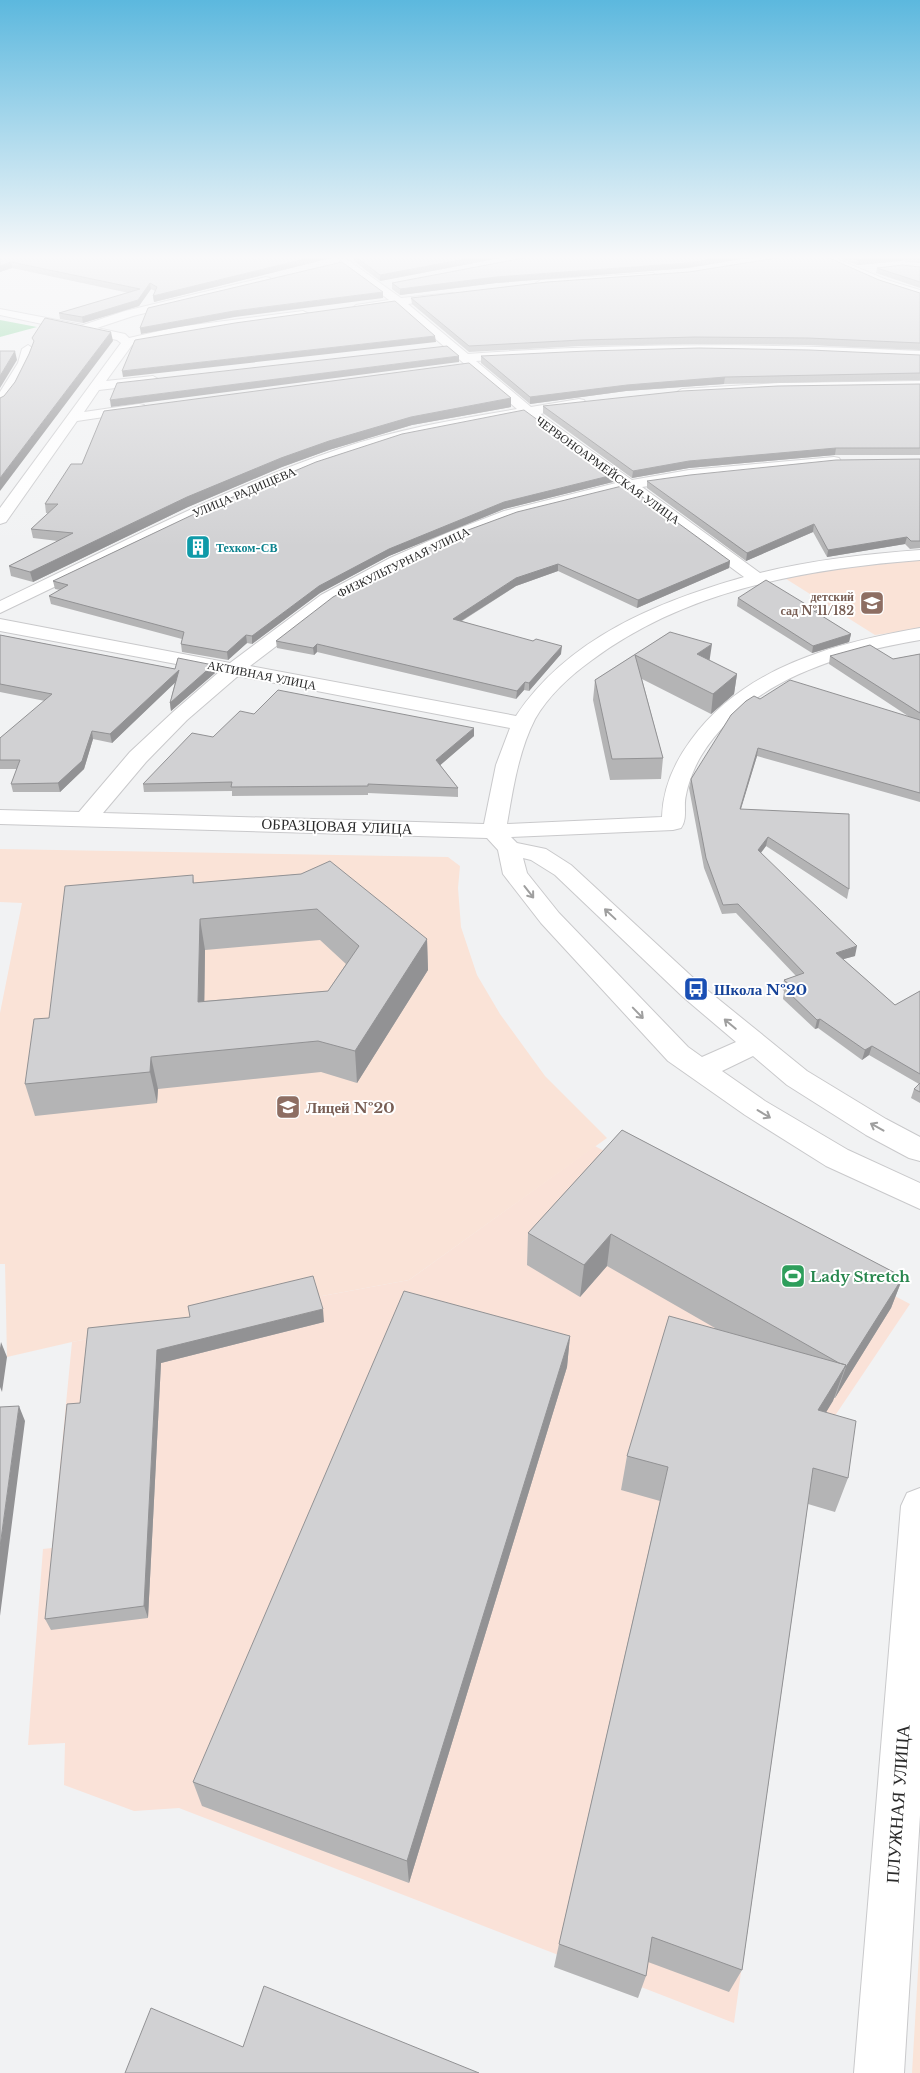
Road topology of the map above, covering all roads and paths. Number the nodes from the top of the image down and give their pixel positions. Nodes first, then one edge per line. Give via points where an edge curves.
1 (27, 354) edge
2 (120, 354) edge
3 (457, 354) edge
4 (521, 354) edge
5 (896, 354) edge
6 (920, 355) edge
7 (464, 363) junction
8 (168, 379) edge
9 (920, 385) edge
10 (95, 386) junction
11 (666, 394) edge
12 (591, 401) edge
13 (0, 403) edge
14 (152, 406) edge
15 (526, 410) junction
16 (74, 417) junction
17 (854, 460) edge
18 (629, 485) junction
19 (0, 520) edge
20 (920, 556) edge
21 (757, 579) junction
22 (0, 608) edge
23 (0, 625) edge
24 (920, 634) edge
25 (233, 670) junction
26 (524, 724) junction
27 (0, 817) edge
28 (86, 819) junction
29 (502, 840) junction
30 (754, 1044) junction
31 (700, 1070) junction
32 (920, 1150) edge
33 (920, 1197) edge
34 (920, 1506) edge
35 (879, 2073) edge

1 - 13 street
2 - 10 street
3 - 7 street, ЧЕРВОНОАРМЕЙСКАЯ УЛИЦА
4 - 7 street
5 - 6 street
7 - 15 street, ЧЕРВОНОАРМЕЙСКАЯ УЛИЦА
8 - 10 street
9 - 11 street via 780,387
10 - 16 street
12 - 15 street, УЛИЦА РАДИЩЕВА
14 - 16 street
15 - 18 street, ЧЕРВОНОАРМЕЙСКАЯ УЛИЦА
15 - 22 street, УЛИЦА РАДИЩЕВА via 446,425 344,452 227,498
16 - 19 street
17 - 18 street, ФИЗКУЛЬТУРНАЯ УЛИЦА via 688,475
18 - 21 street, ЧЕРВОНОАРМЕЙСКАЯ УЛИЦА
18 - 25 street, ФИЗКУЛЬТУРНАЯ УЛИЦА via 510,514 396,562 327,598
20 - 21 street via 816,566
21 - 26 street via 690,599 615,635 555,681
23 - 25 street, АКТИВНАЯ УЛИЦА
24 - 29 street, ОБРАЗЦОВАЯ УЛИЦА via 867,643 826,655 756,689 703,735 687,762 675,794 674,823
25 - 26 street, АКТИВНАЯ УЛИЦА
25 - 28 street, ФИЗКУЛЬТУРНАЯ УЛИЦА via 138,757
26 - 29 street via 504,776
27 - 28 street, ОБРАЗЦОВАЯ УЛИЦА
28 - 29 street, ОБРАЗЦОВАЯ УЛИЦА
30 -> 29 street via 692,991 563,870 538,854
29 -> 31 street via 515,874 550,918 678,1054
30 - 31 street
32 -> 30 street via 876,1128 797,1078
31 -> 33 street via 838,1158
34 - 35 street, ПЛУЖНАЯ УЛИЦА

